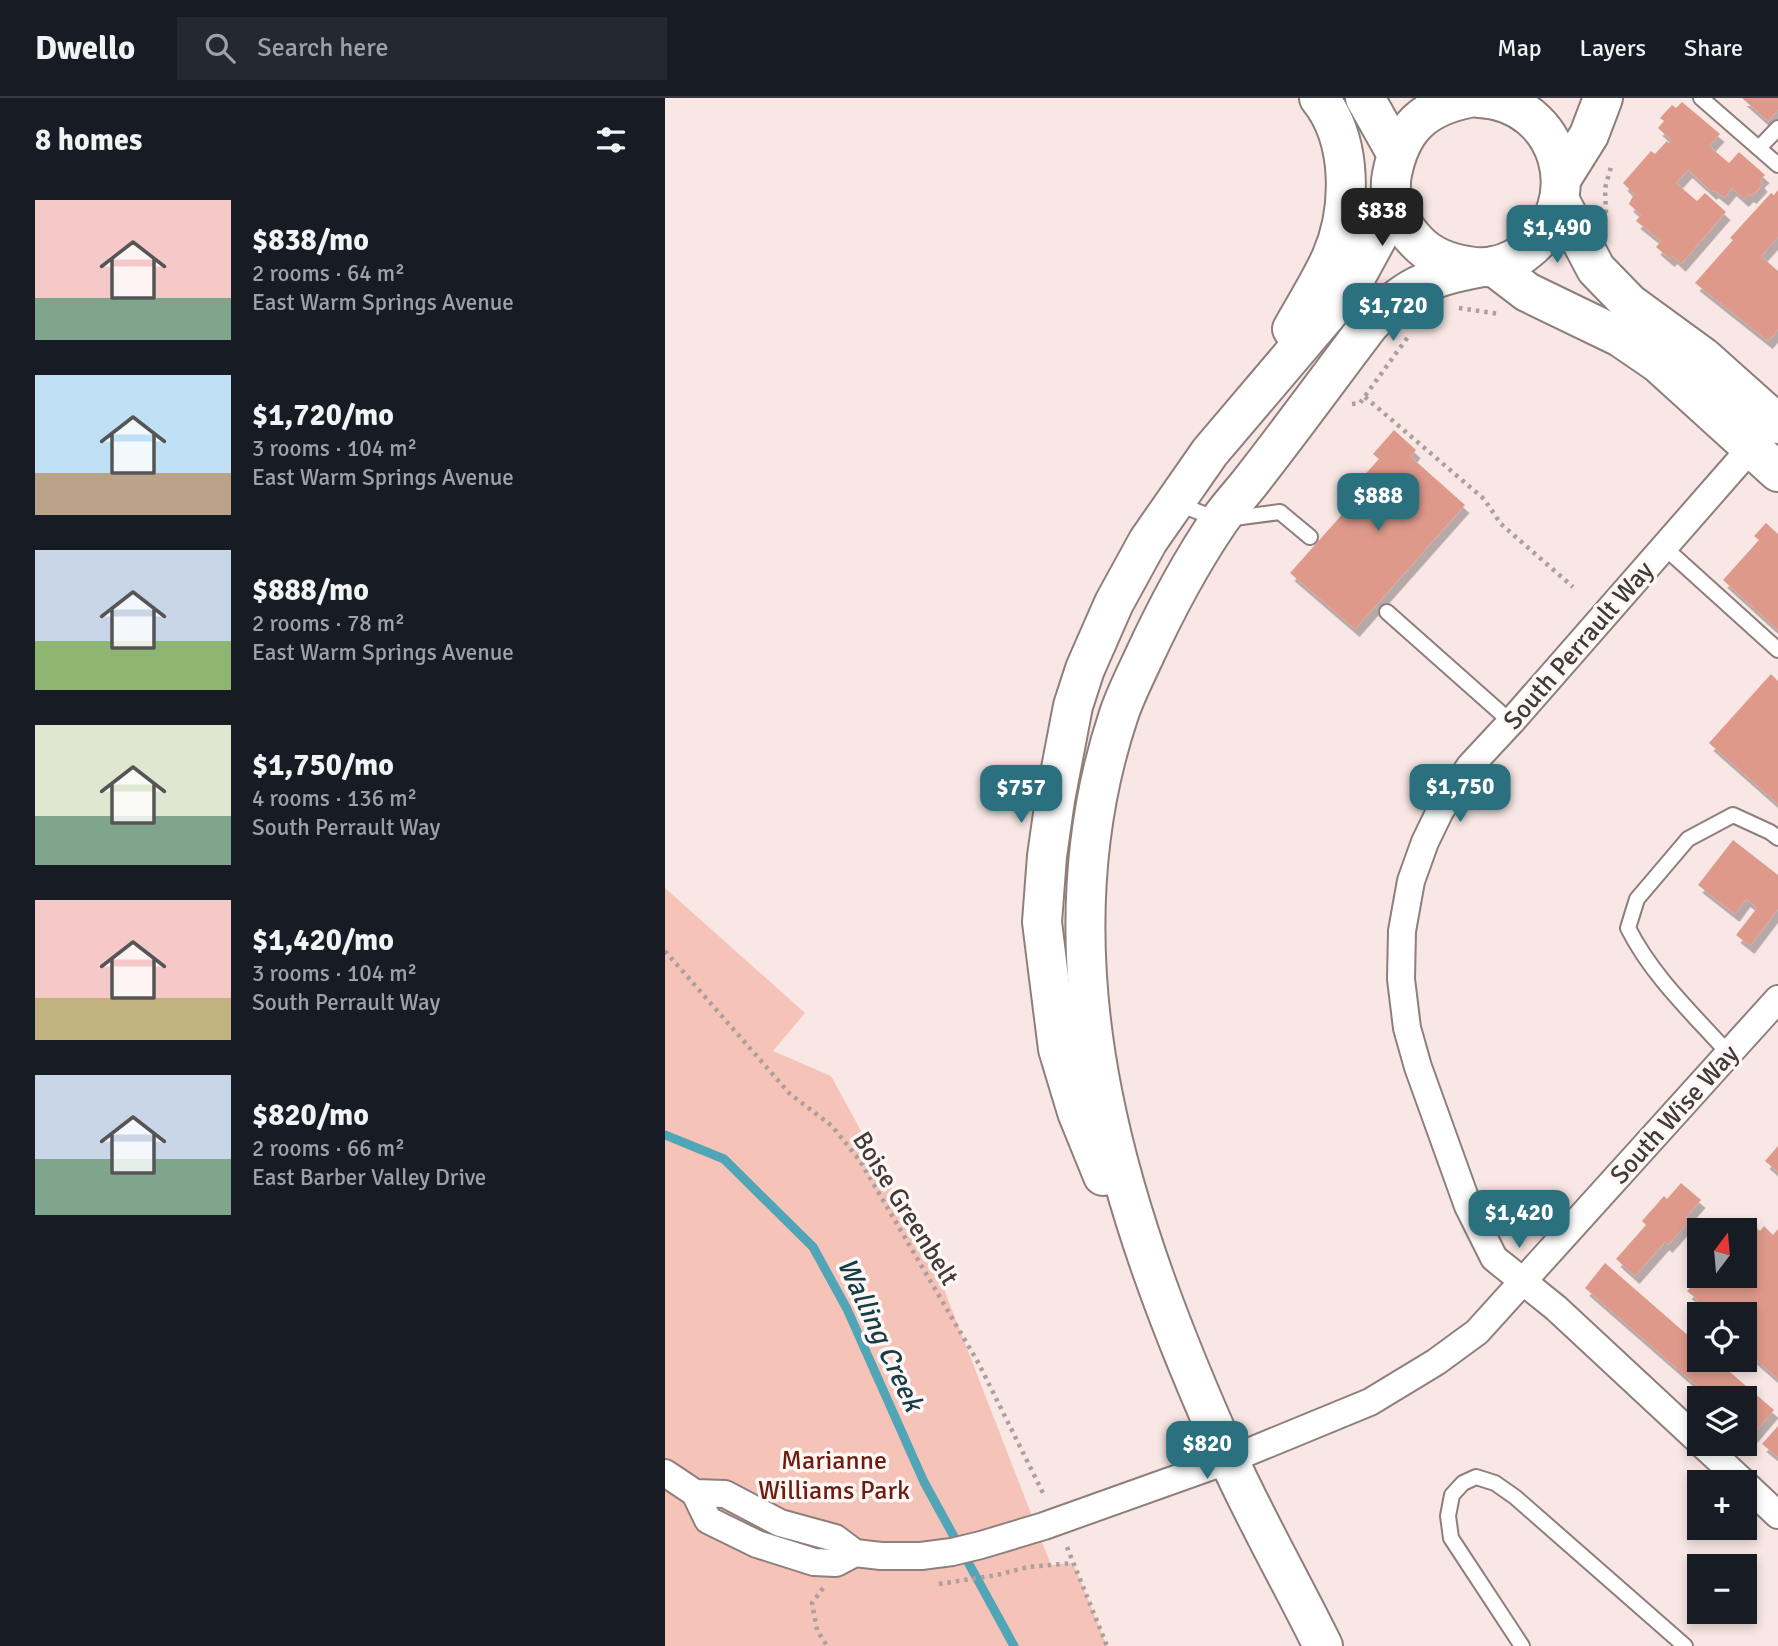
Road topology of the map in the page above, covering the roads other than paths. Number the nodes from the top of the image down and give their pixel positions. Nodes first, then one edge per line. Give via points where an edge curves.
1 (1319, 98) edge
2 (1365, 98) edge
3 (1469, 98) edge
4 (1603, 98) edge
5 (1702, 98) edge
6 (1502, 100) edge
7 (1778, 128) edge
8 (1759, 148) junction
9 (1396, 153) junction
10 (1778, 165) edge
11 (1561, 190) junction
12 (1394, 207) junction
13 (1485, 267) junction
14 (1252, 402) junction
15 (1777, 421) edge
16 (1764, 461) edge
17 (1174, 502) junction
18 (1219, 520) junction
19 (1310, 537) dead end
20 (1664, 547) junction
21 (1387, 612) dead end
22 (1778, 650) edge
23 (1511, 722) junction
24 (1778, 838) edge
25 (1778, 999) edge
26 (1729, 1054) junction
27 (1522, 1282) junction
28 (1157, 1286) junction
29 (1687, 1430) edge
30 (1715, 1456) edge
31 (1229, 1460) junction
32 (1730, 1470) edge
33 (665, 1472) edge
34 (1757, 1495) edge
35 (1778, 1514) edge
36 (1323, 1646) edge
37 (1522, 1646) edge
38 (1685, 1646) edge

1 - 14 street via 1339,138 1345,209 1331,257
2 - 9 street
3 - 9 street via 1425,114
4 - 11 street
5 - 8 lane
6 - 11 street via 1547,134 1557,155
7 - 8 lane
8 - 10 lane
9 - 12 street via 1391,180
11 - 13 street via 1551,224 1536,244 1516,258
11 - 15 street via 1597,269 1629,303 1703,357
12 - 13 street via 1406,231 1426,251 1450,264
12 - 14 street via 1350,286
13 - 16 street via 1620,337 1658,363
13 - 18 street via 1441,274 1391,302
14 - 17 street
16 - 20 street, South Perrault Way
17 - 18 lane
17 - 28 street via 1114,603 1073,706 1055,800 1042,922 1058,1049 1073,1099 1118,1212
18 - 19 lane via 1280,512
18 - 28 street via 1163,615 1119,712 1091,828 1085,880 1087,995 1096,1058 1128,1200
20 - 22 lane
20 - 23 street, South Perrault Way
21 - 23 lane
23 - 27 street, South Perrault Way via 1470,766 1425,842 1411,881 1402,931 1401,979 1418,1067 1468,1206 1494,1258
24 - 26 lane via 1733,816 1688,839 1637,900 1628,928 1639,951 1665,984
25 - 26 street, South Wise Way
26 - 27 street, South Wise Way
27 - 29 street, South Perrault Way
27 - 31 street, South Wise Way via 1477,1332 1436,1362 1370,1402
28 - 31 street
30 - 32 street, South Perrault Way
31 - 33 street, South Wise Way via 1044,1526 981,1545 921,1556 855,1553 835,1538 780,1523 725,1494 695,1493
31 - 36 street
34 - 35 street, South Perrault Way
37 - 38 lane via 1451,1538 1448,1516 1452,1495 1476,1477 1515,1497

